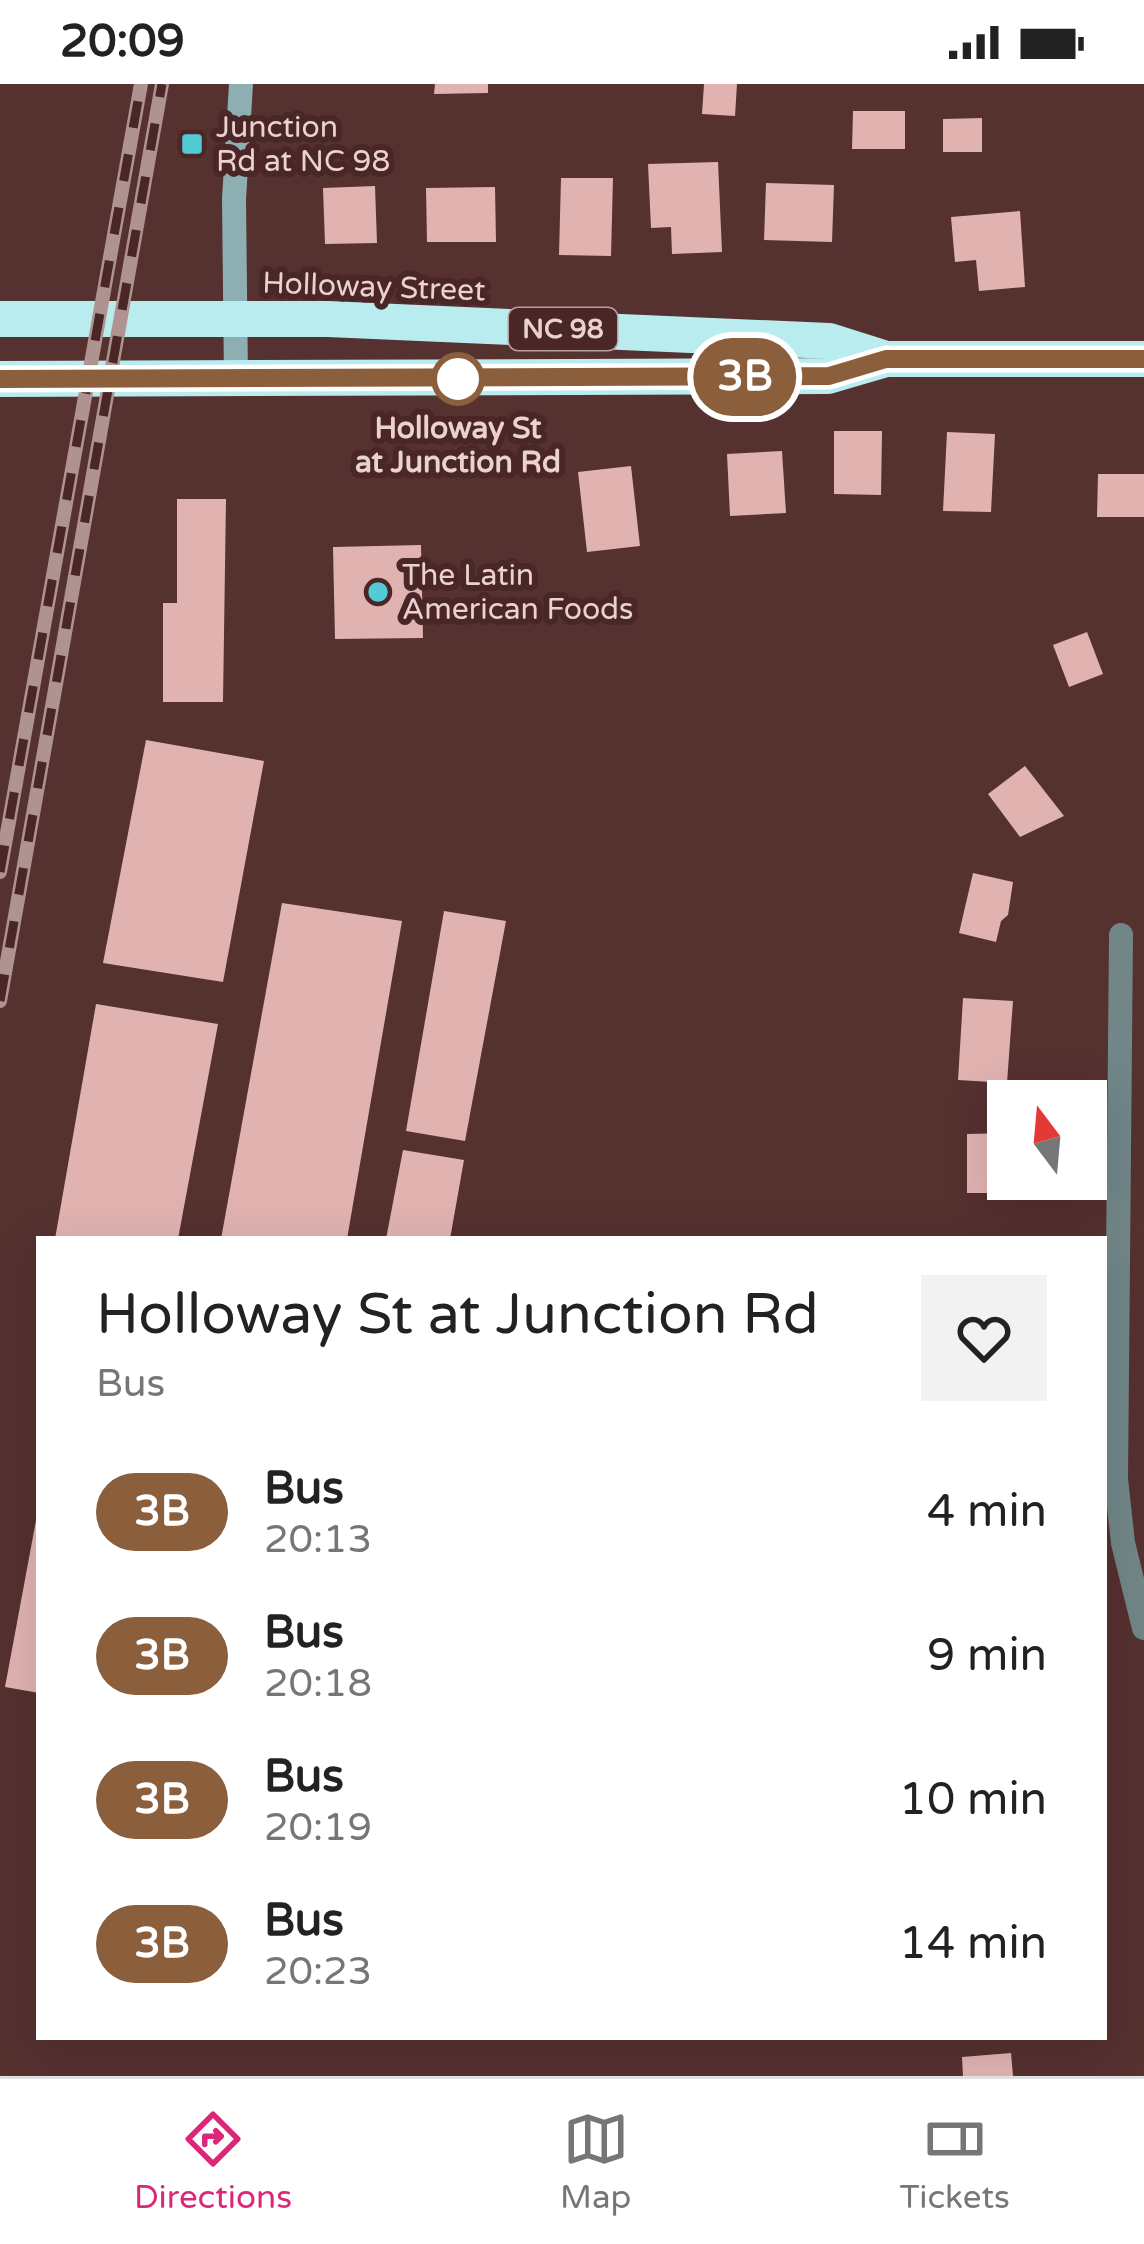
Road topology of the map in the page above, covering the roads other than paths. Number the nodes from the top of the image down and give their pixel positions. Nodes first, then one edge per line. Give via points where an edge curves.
1 (241, 84) edge
2 (0, 319) edge
3 (238, 319) junction
4 (886, 359) junction
5 (1144, 359) edge
6 (0, 379) edge
7 (236, 379) junction
8 (1121, 935) dead end
9 (1144, 1628) edge

1 - 3 street
2 - 3 highway, Holloway Street / NC 98
3 - 4 highway, Holloway Street / NC 98 via 830,341
3 - 7 street
4 - 5 highway, Holloway Street / NC 98
4 - 7 highway, Holloway Street / NC 98 via 829,376
6 - 7 highway, Holloway Street / NC 98
8 - 9 street via 1116,1478

